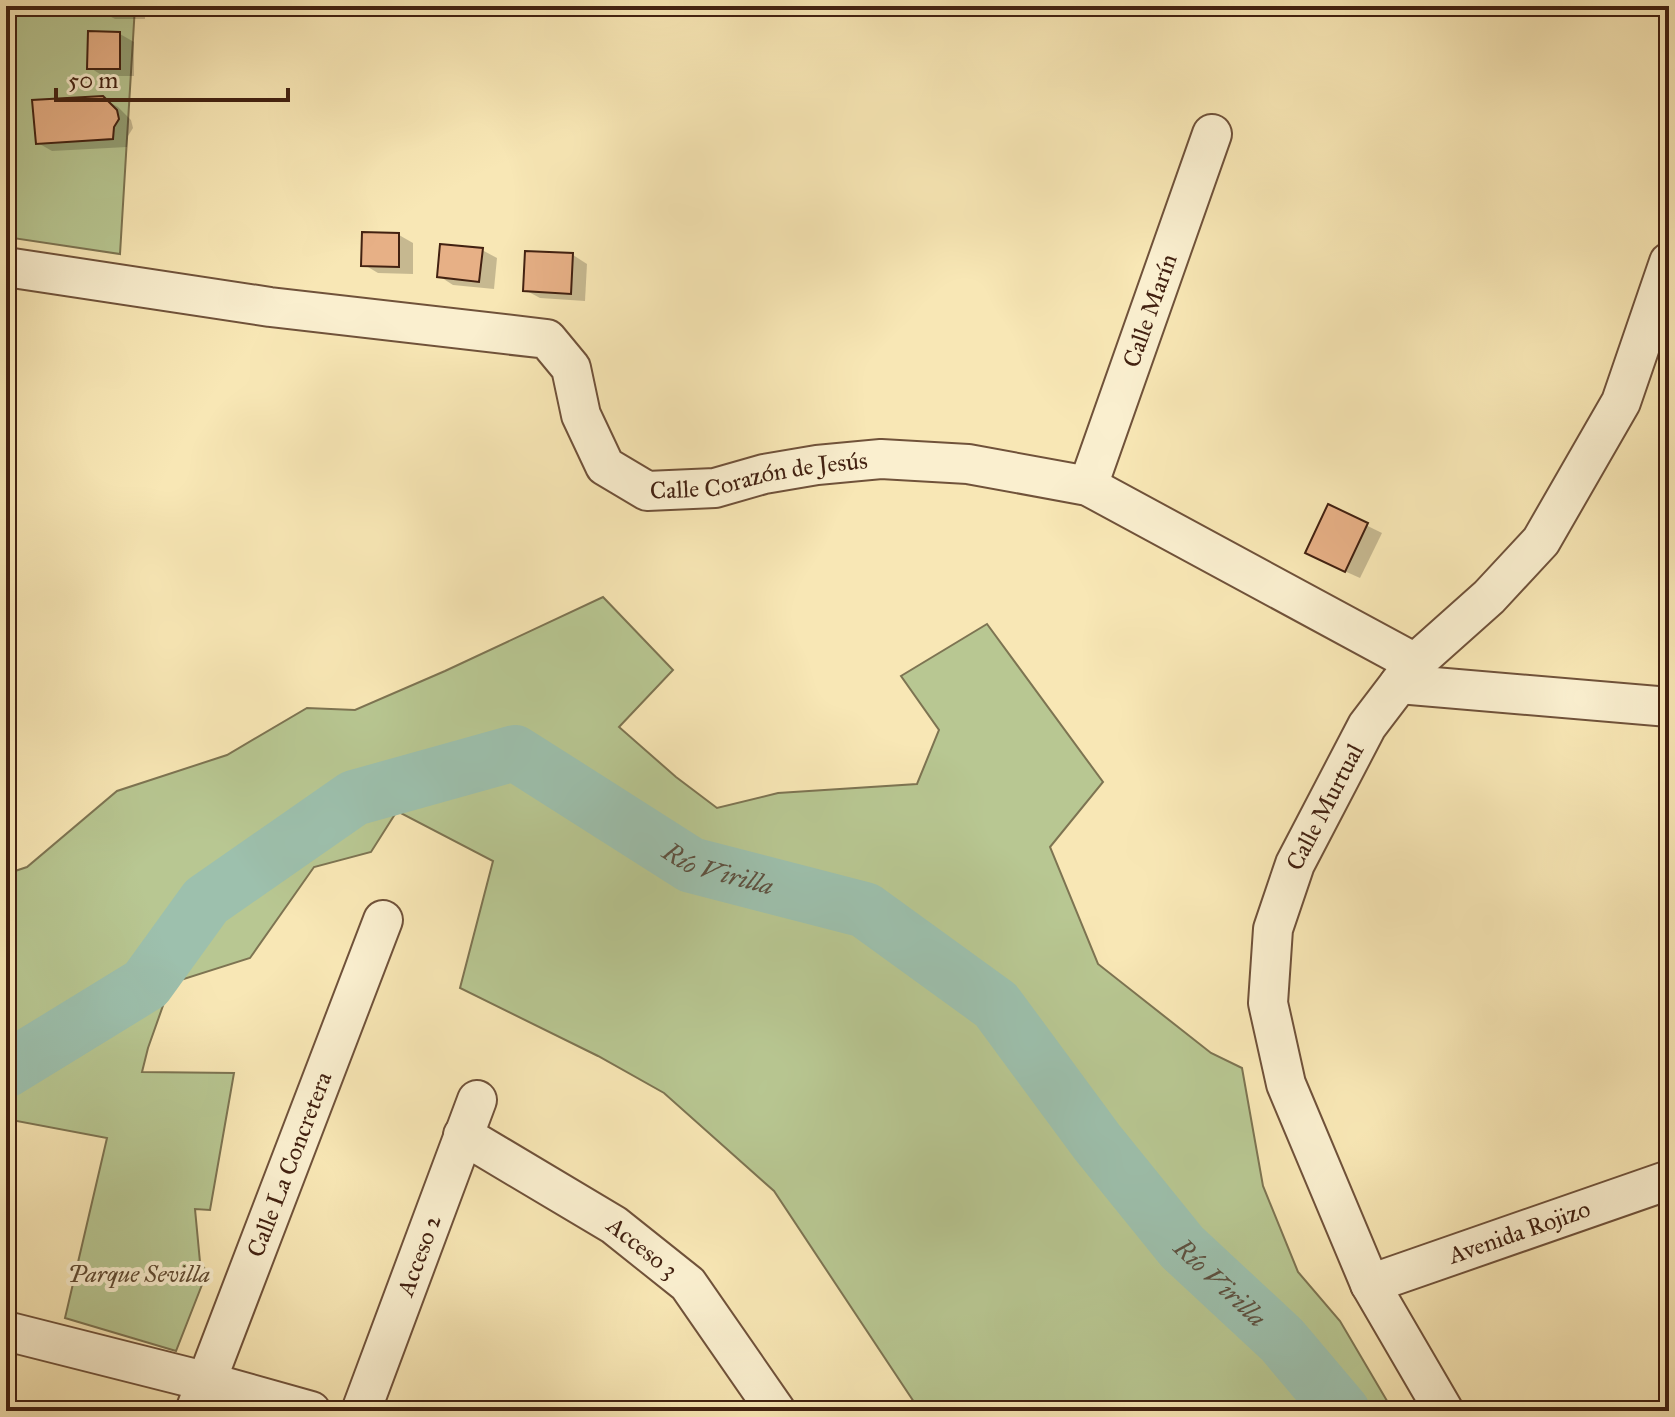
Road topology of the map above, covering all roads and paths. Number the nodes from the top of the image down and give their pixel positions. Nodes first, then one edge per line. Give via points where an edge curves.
1 (1212, 134) dead end
2 (1669, 262) edge
3 (6, 267) edge
4 (1088, 486) junction
5 (1407, 674) junction
6 (1669, 707) edge
7 (383, 920) dead end
8 (477, 1100) dead end
9 (463, 1135) junction
10 (1669, 1180) edge
11 (1370, 1284) junction
12 (8, 1337) edge
13 (200, 1396) edge
14 (311, 1411) edge
15 (361, 1411) edge
16 (776, 1411) edge
17 (1444, 1411) edge

1 - 4 street, Calle Marín
2 - 5 street, Calle Murtual via 1621,402 1541,541
3 - 4 street, Calle Corazón de Jesús via 270,307 547,339 571,368 581,415 605,466 647,491 715,488 764,474 881,459 968,464
4 - 5 street, Calle Corazón de Jesús
5 - 6 street
5 - 11 street, Calle Murtual via 1367,726 1295,864 1273,929 1268,1003 1286,1084
7 - 13 street, Calle La Concretera
8 - 9 street, Acceso 2
9 - 15 street, Acceso 2
9 - 16 street, Acceso 3 via 614,1225 688,1284
10 - 11 street, Avenida Rojizo
11 - 17 street, Calle Murtual
12 - 13 street
13 - 14 street

